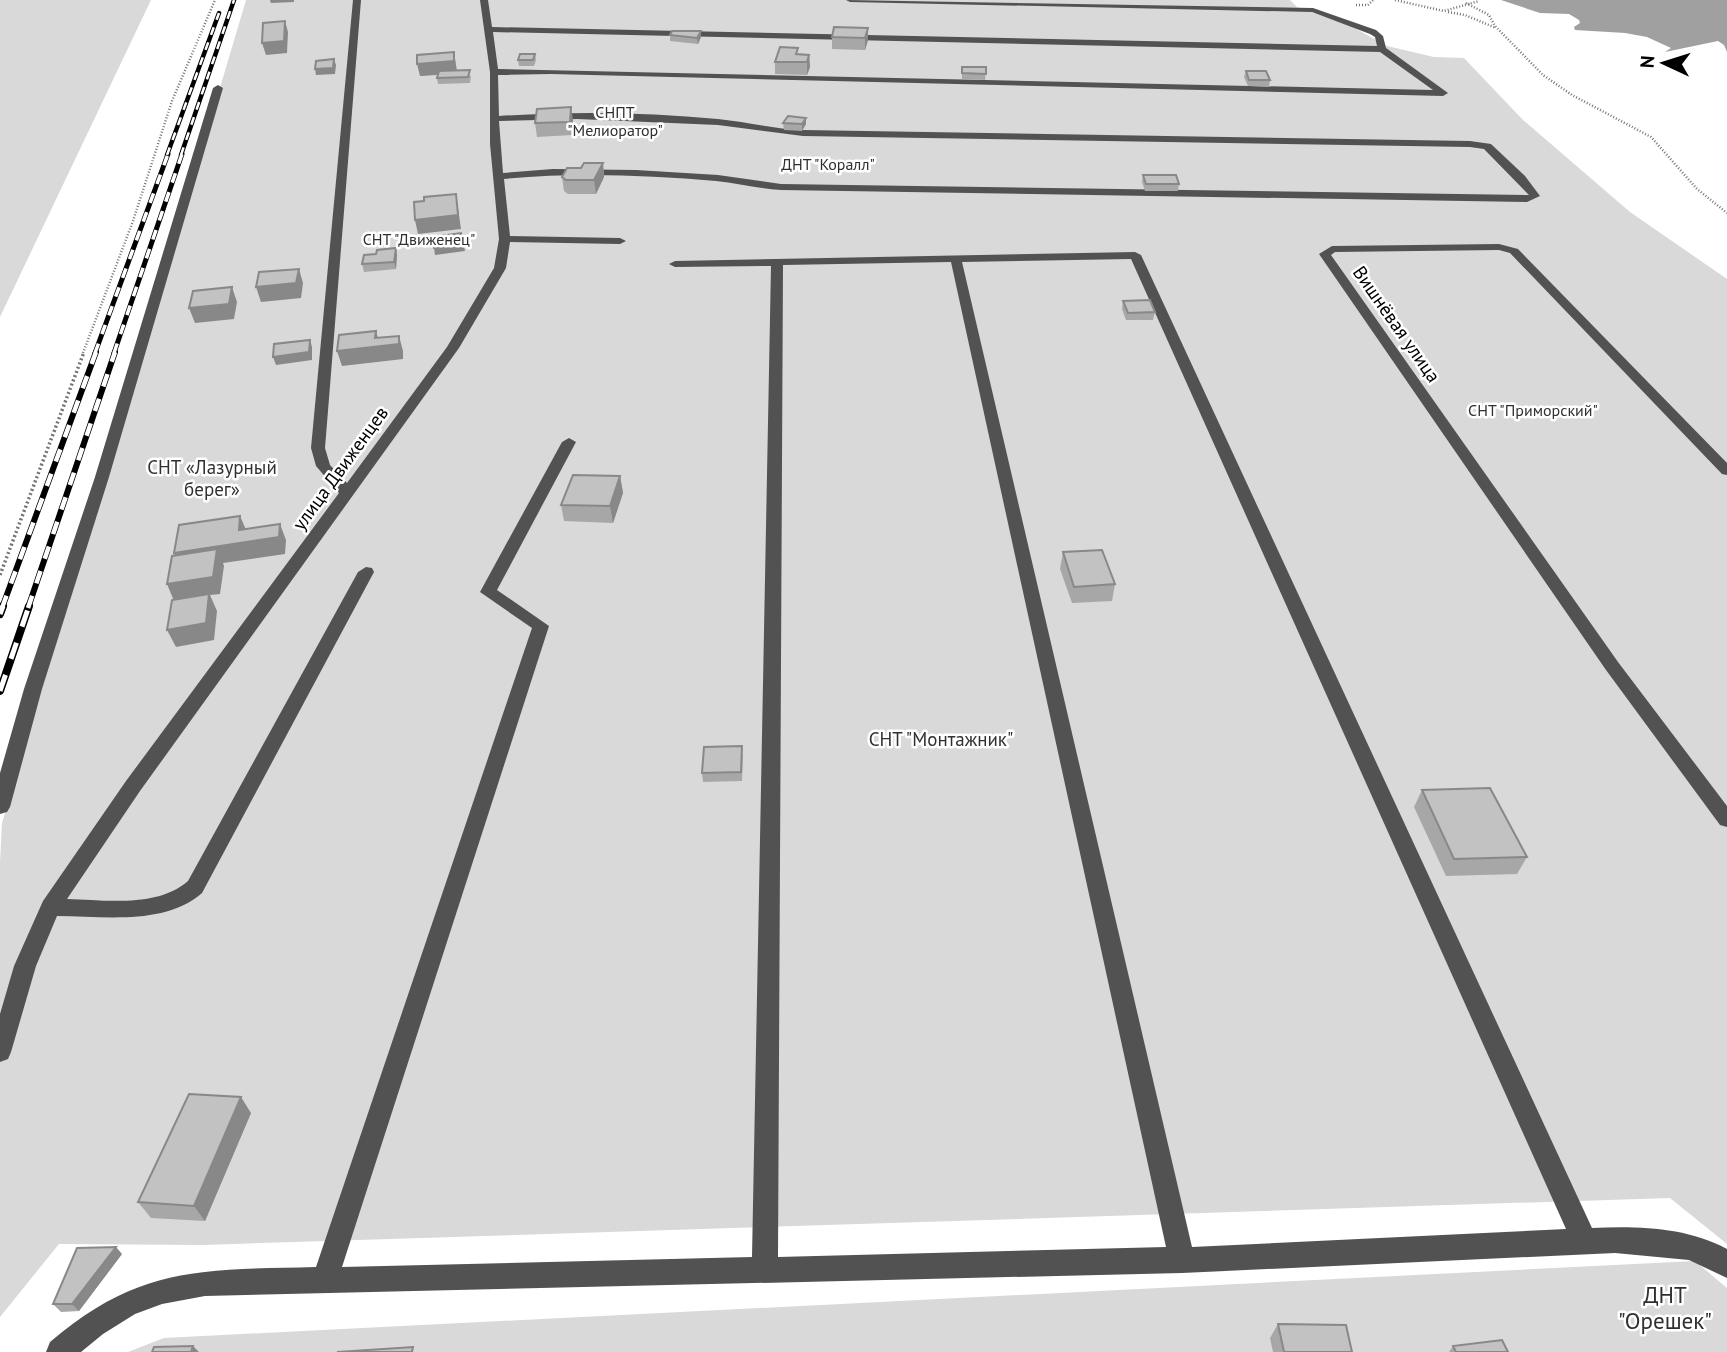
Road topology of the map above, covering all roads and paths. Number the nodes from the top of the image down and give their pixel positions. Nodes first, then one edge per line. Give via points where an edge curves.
1 (215, 0) edge
2 (357, 0) edge
3 (484, 0) edge
4 (850, 0) edge
5 (1283, 0) edge
6 (1395, 0) edge
7 (1479, 1) edge
8 (1466, 3) junction
9 (1290, 10) junction
10 (1444, 11) junction
11 (488, 29) junction
12 (1499, 29) junction
13 (1382, 49) junction
14 (494, 72) junction
15 (218, 88) dead end
16 (494, 119) junction
17 (499, 176) junction
18 (1727, 213) edge
19 (505, 239) junction
20 (620, 241) dead end
21 (956, 260) junction
22 (777, 262) junction
23 (675, 264) dead end
24 (569, 442) dead end
25 (1727, 471) edge
26 (346, 491) junction
27 (366, 572) dead end
28 (0, 575) edge
29 (0, 807) edge
30 (1727, 820) edge
31 (50, 907) junction
32 (5, 1019) edge
33 (0, 1052) edge
34 (1585, 1241) junction
35 (1182, 1260) junction
36 (1727, 1265) edge
37 (765, 1270) junction
38 (325, 1279) junction
39 (60, 1352) edge

1 - 28 path via 172,102 133,221
2 - 26 street via 318,439 323,466
3 - 11 street, улица Движенцев
4 - 9 street
5 - 9 street
6 - 10 path
7 - 8 path
8 - 10 path
8 - 12 path via 1489,15
9 - 13 street via 1312,10 1373,32
10 - 12 path
11 - 13 street
11 - 14 street, улица Движенцев
12 - 18 path via 1552,82 1651,137 1697,189
13 - 14 street via 1443,93
14 - 16 street, улица Движенцев
15 - 29 street
16 - 17 street, улица Движенцев
16 - 17 street via 692,121 778,133 1470,144 1487,146 1535,196 781,187 722,178 552,172
17 - 19 street, улица Движенцев
19 - 20 street
19 - 26 street, улица Движенцев via 496,278 453,348
21 - 22 street
21 - 34 street via 1135,255
21 - 35 street
22 - 23 street
22 - 37 street
24 - 38 street via 488,592 541,626
25 - 30 street, Вишнёвая улица via 1514,251 1499,247 1332,249 1325,254 1612,666
26 - 31 street, улица Движенцев
27 - 31 street via 195,887 166,904
31 - 32 street, улица Движенцев
32 - 33 street, улица Движенцев
34 - 35 street
34 - 36 street via 1665,1242 1718,1256
35 - 37 street
37 - 38 street
38 - 39 street via 205,1283 154,1292 105,1314

